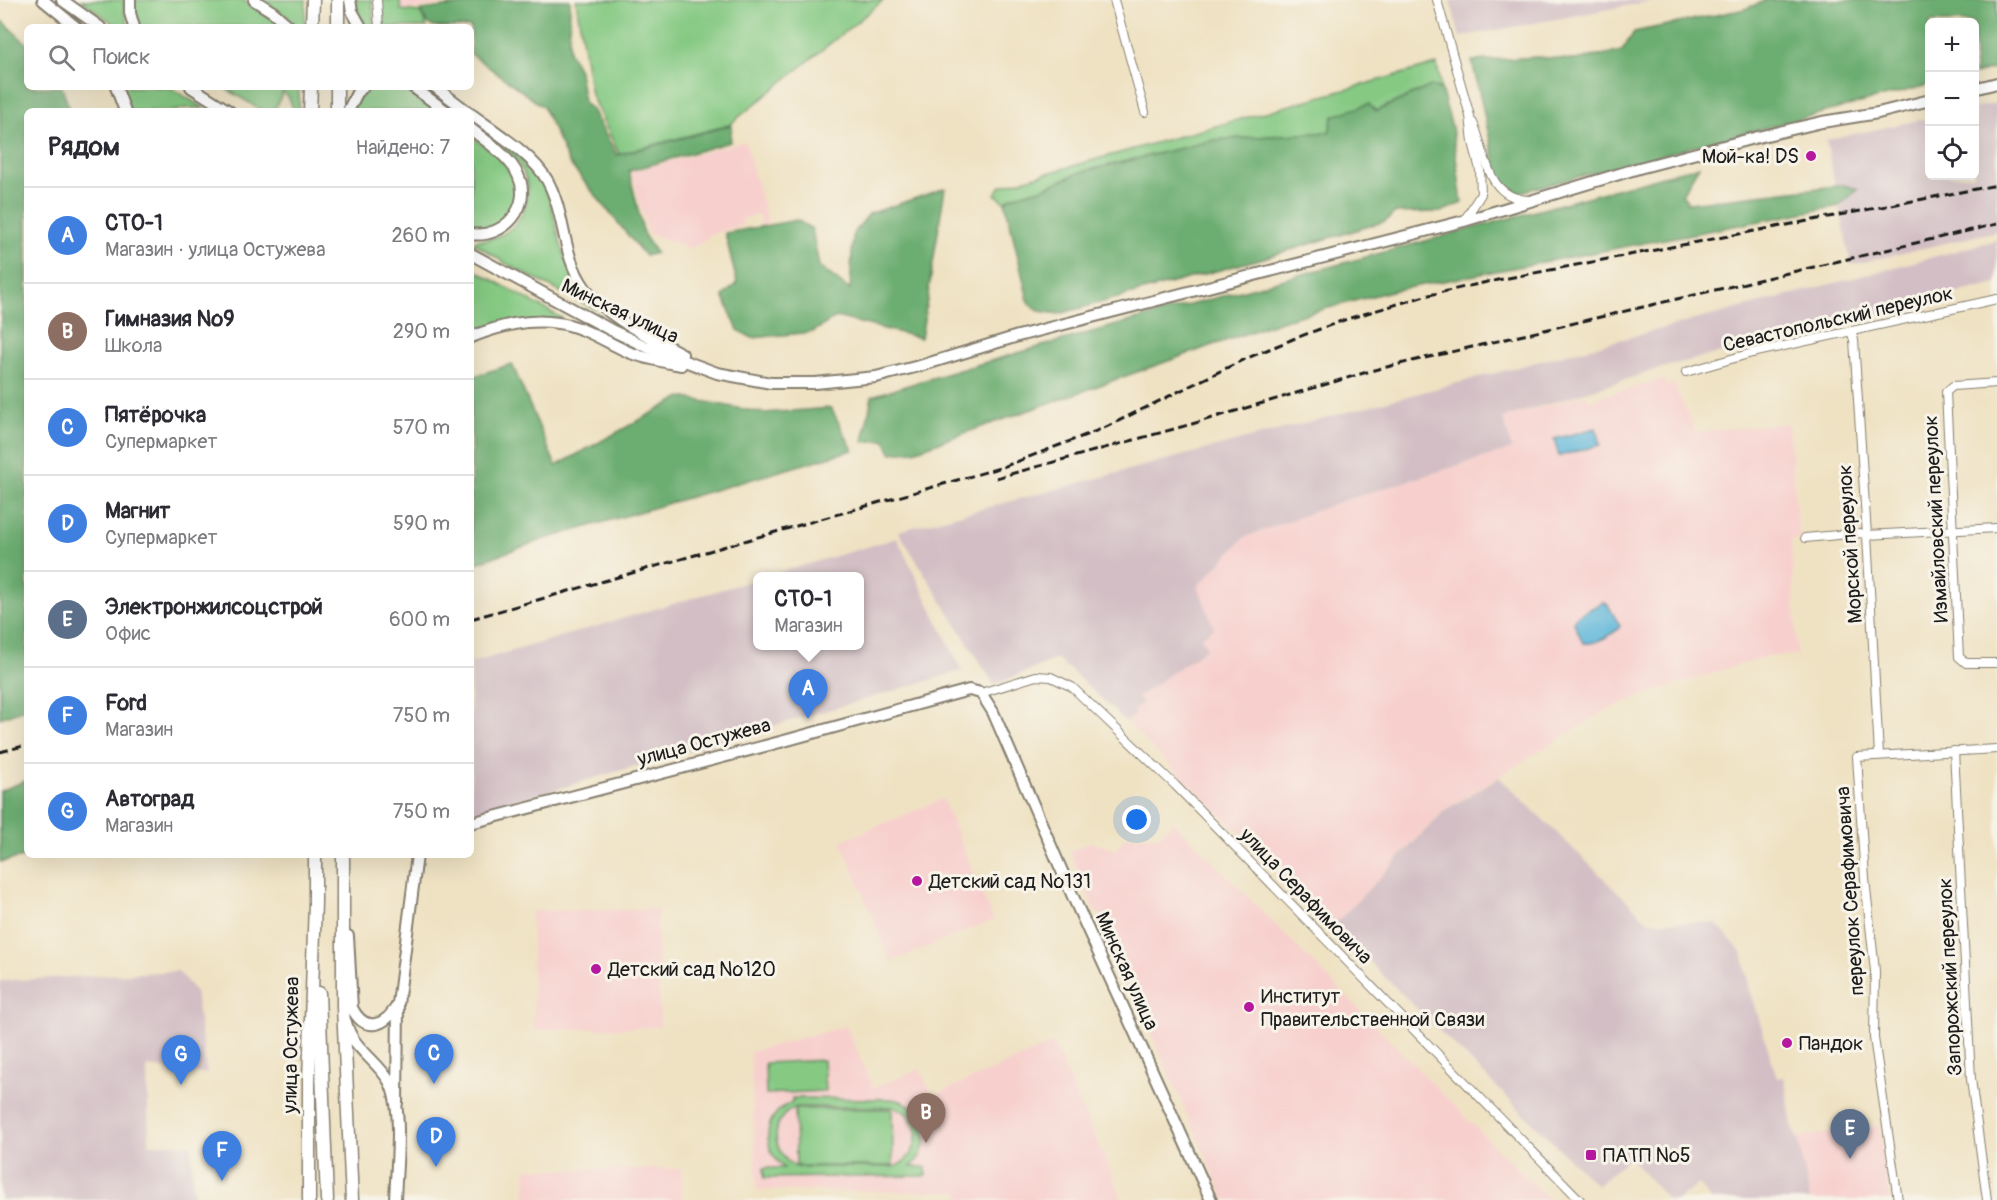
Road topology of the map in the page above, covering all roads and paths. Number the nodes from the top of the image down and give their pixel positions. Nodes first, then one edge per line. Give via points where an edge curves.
1 (43, 0) edge
2 (62, 0) edge
3 (130, 0) edge
4 (254, 0) edge
5 (313, 0) edge
6 (338, 0) edge
7 (350, 0) edge
8 (377, 0) edge
9 (1114, 0) edge
10 (1437, 0) edge
11 (72, 24) edge
12 (96, 24) edge
13 (134, 24) edge
14 (287, 24) edge
15 (312, 24) edge
16 (338, 24) edge
17 (359, 24) edge
18 (379, 24) edge
19 (1997, 83) edge
20 (1979, 88) edge
21 (117, 90) edge
22 (196, 90) edge
23 (210, 90) edge
24 (306, 90) edge
25 (310, 90) edge
26 (337, 90) edge
27 (360, 90) edge
28 (416, 90) edge
29 (439, 90) edge
30 (1925, 101) edge
31 (124, 108) edge
32 (224, 108) edge
33 (232, 108) edge
34 (308, 108) edge
35 (309, 108) edge
36 (338, 108) edge
37 (350, 108) edge
38 (442, 108) edge
39 (462, 108) edge
40 (1145, 112) dead end
41 (474, 116) edge
42 (1470, 116) junction
43 (474, 131) edge
44 (1535, 199) junction
45 (1464, 221) junction
46 (474, 234) edge
47 (474, 256) edge
48 (1997, 299) edge
49 (1851, 330) junction
50 (474, 336) edge
51 (1686, 372) dead end
52 (717, 373) junction
53 (1997, 382) edge
54 (1997, 528) edge
55 (1953, 531) junction
56 (1868, 535) junction
57 (1805, 538) dead end
58 (1997, 663) edge
59 (981, 693) junction
60 (1997, 749) edge
61 (1954, 751) junction
62 (1879, 755) junction
63 (474, 822) edge
64 (315, 858) edge
65 (343, 858) edge
66 (417, 858) edge
67 (343, 900) junction
68 (315, 902) junction
69 (398, 1004) junction
70 (343, 1006) junction
71 (397, 1102) junction
72 (309, 1200) edge
73 (327, 1200) edge
74 (352, 1200) edge
75 (395, 1200) edge
76 (1211, 1200) edge
77 (1580, 1200) edge
78 (1898, 1200) edge
79 (1987, 1200) edge

1 - 11 street
2 - 12 street
3 - 13 street
4 - 14 street
5 - 15 main road
6 - 16 main road
7 - 17 street
8 - 18 street
9 - 40 street
10 - 42 street
19 - 20 street
21 - 31 street
22 - 32 street
23 - 33 street
24 - 34 street
25 - 35 main road
26 - 36 main road
27 - 37 street
28 - 38 street
29 - 39 street
30 - 44 street, Минская улица via 1758,137
41 - 52 street via 543,173 572,267 590,295 628,324
42 - 44 street via 1495,183 1513,197
42 - 45 street via 1482,186
43 - 46 street via 512,166 522,189 519,207 509,223 491,234
44 - 45 street, Минская улица
45 - 52 street, Минская улица via 1018,336 876,377 801,384 760,382
47 - 52 street, Минская улица via 611,330
48 - 49 street, Севастопольский переулок
49 - 51 street, Севастопольский переулок
49 - 56 street, Морской переулок
50 - 52 street via 518,323 560,323 633,354
53 - 55 street, Измайловский переулок via 1953,386 1947,392
54 - 55 street
55 - 56 street
55 - 58 street, Измайловский переулок via 1959,657 1966,663
56 - 57 street
56 - 62 street, Морской переулок
59 - 63 street, улица Остужева via 969,690
59 - 76 street, Минская улица via 993,712
59 - 77 street, улица Серафимовича via 1036,676 1051,676 1072,687 1175,785
60 - 61 street
61 - 62 street
61 - 79 street, Запорожский переулок via 1971,1079
62 - 78 street, переулок Серафимовича via 1857,757 1875,971 1874,1038
64 - 68 main road, улица Остужева
65 - 67 main road
66 - 69 street
67 - 69 street via 352,1008 356,1016 378,1024 392,1015
67 - 70 main road
68 - 72 main road, улица Остужева
68 - 73 main road
69 - 71 street
70 - 71 street via 349,1033 380,1068
70 - 74 main road
71 - 75 street

